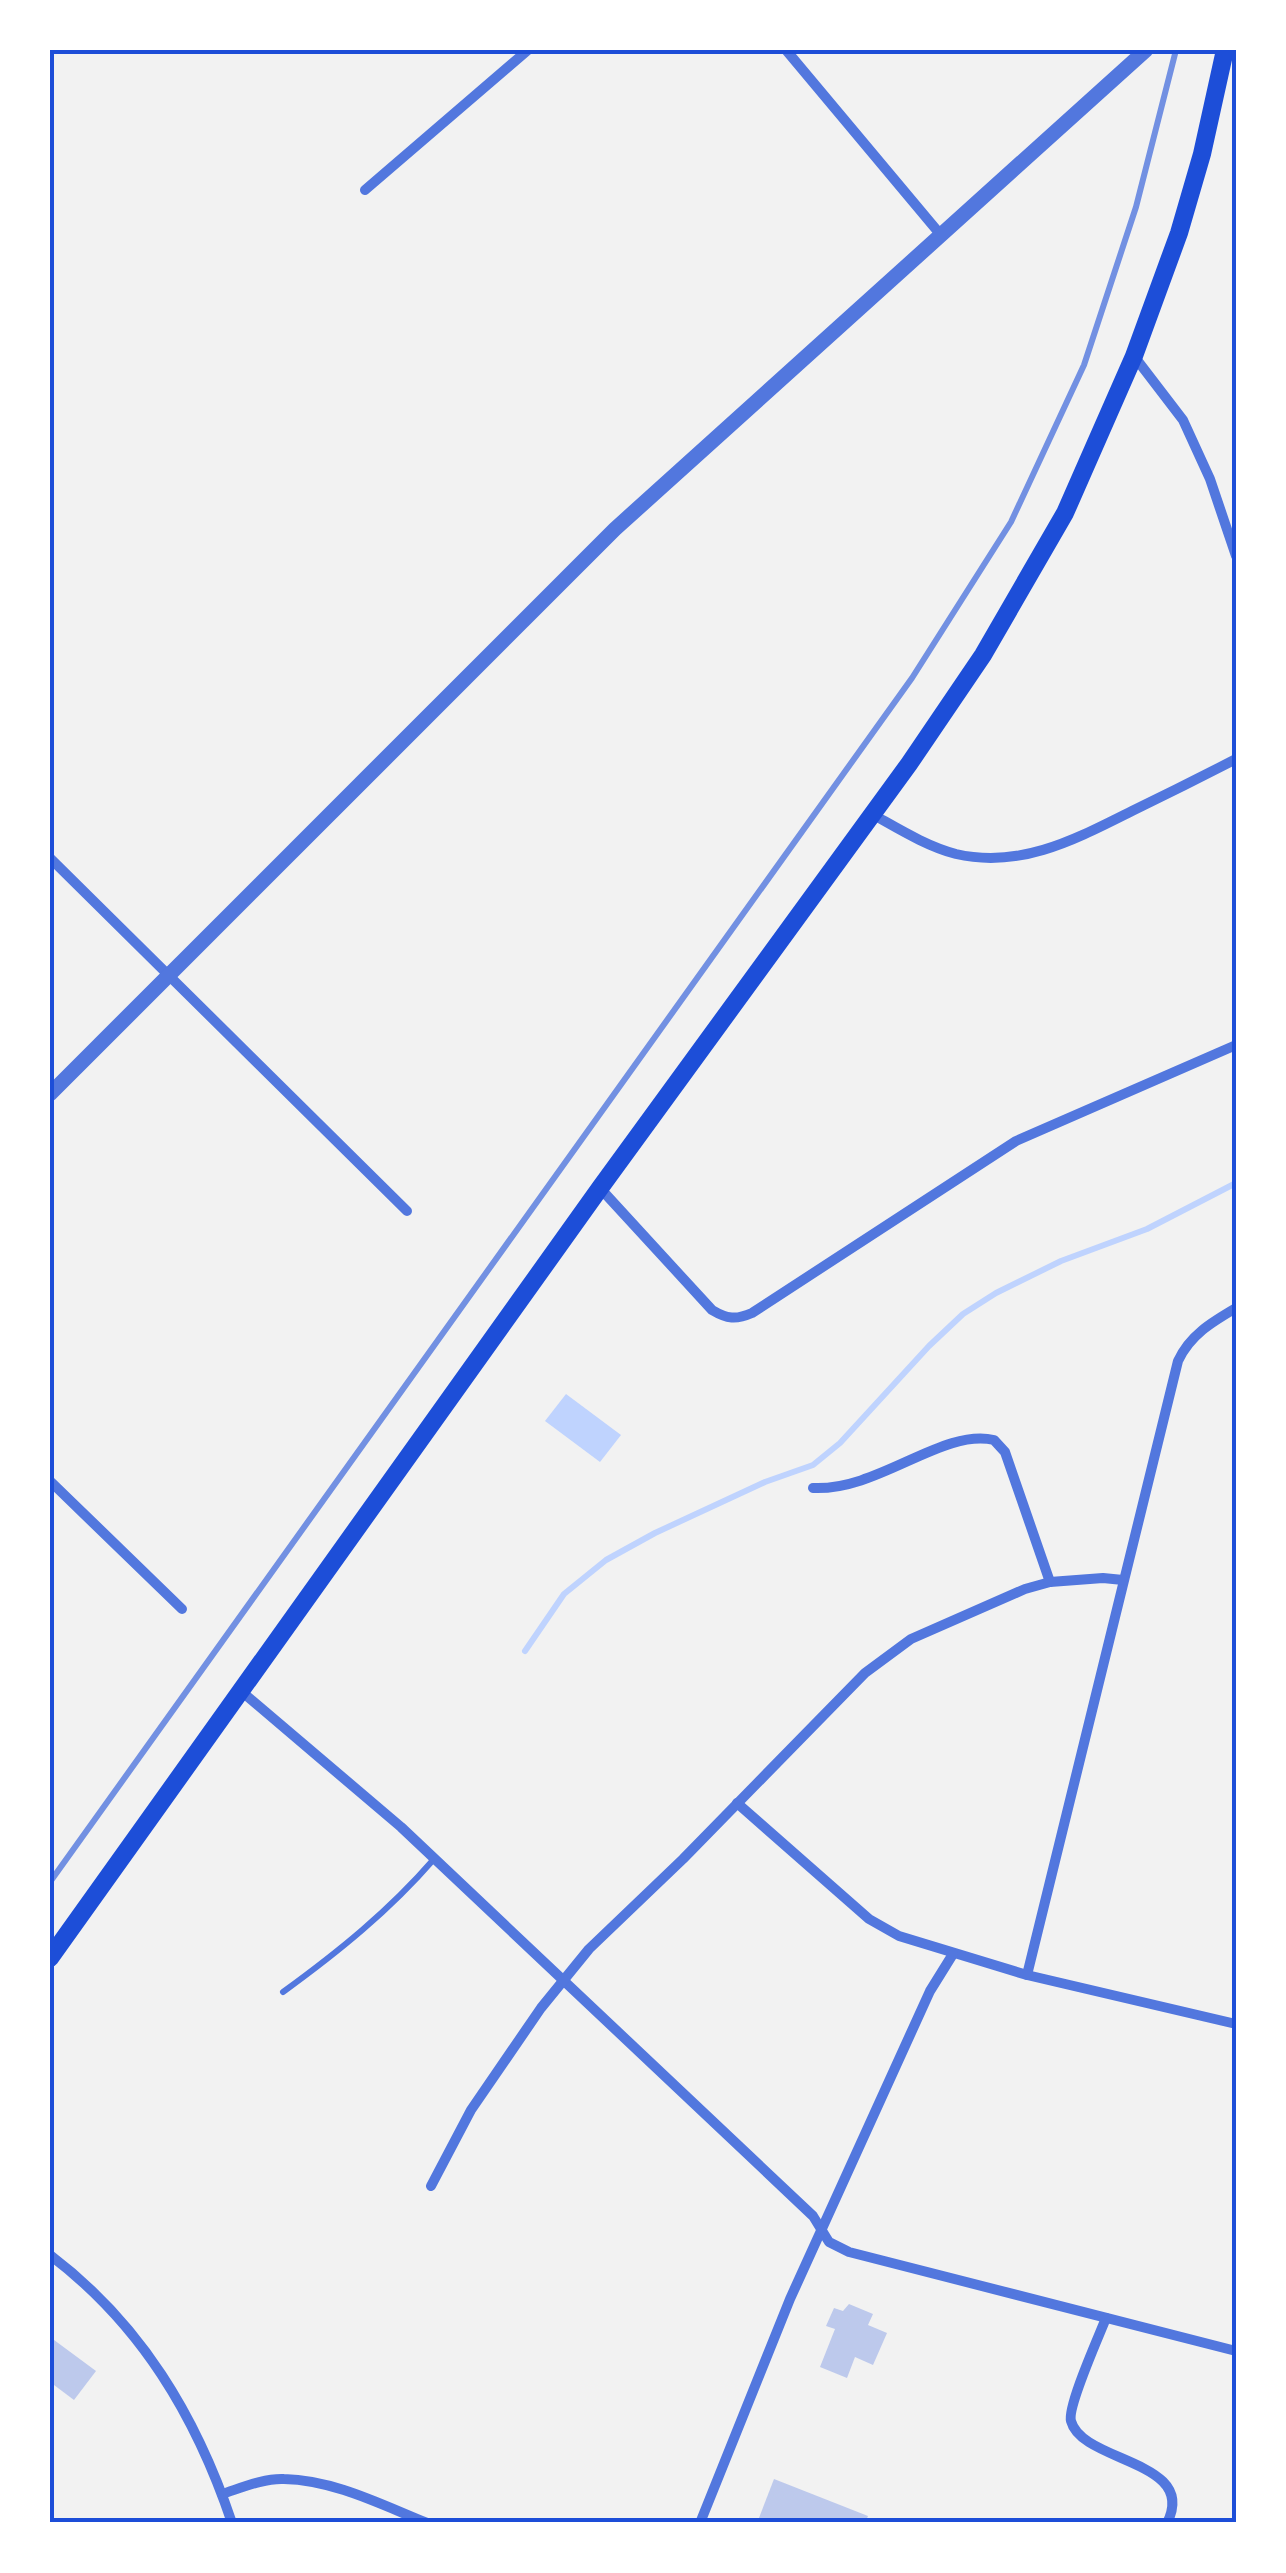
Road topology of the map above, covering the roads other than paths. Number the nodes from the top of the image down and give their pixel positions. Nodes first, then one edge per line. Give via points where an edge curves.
1 (528, 50) edge
2 (786, 50) edge
3 (1146, 50) edge
4 (1224, 50) edge
5 (364, 190) dead end
6 (940, 234) junction
7 (1134, 356) junction
8 (1236, 556) edge
9 (1236, 760) edge
10 (872, 814) junction
11 (50, 858) edge
12 (166, 977) junction
13 (1236, 1045) edge
14 (50, 1094) edge
15 (600, 1188) junction
16 (407, 1211) dead end
17 (1236, 1308) edge
18 (50, 1482) edge
19 (813, 1488) dead end
20 (1123, 1580) junction
21 (1050, 1582) junction
22 (182, 1609) dead end
23 (241, 1690) junction
24 (736, 1803) junction
25 (434, 1858) junction
26 (953, 1954) junction
27 (50, 1958) edge
28 (1027, 1974) junction
29 (564, 1979) junction
30 (283, 1992) dead end
31 (1236, 2024) edge
32 (431, 2186) dead end
33 (820, 2230) junction
34 (50, 2255) edge
35 (1106, 2318) junction
36 (1236, 2351) edge
37 (222, 2494) junction
38 (232, 2523) edge
39 (428, 2523) edge
40 (700, 2523) edge
41 (1167, 2523) edge

1 - 5 street
2 - 6 street
3 - 6 street
4 - 7 main road via 1179,233
6 - 12 street via 615,529
7 - 8 street via 1184,420
7 - 10 main road via 1029,581
9 - 10 street via 1076,839 1030,854 956,854
10 - 15 main road
11 - 12 street
12 - 14 street
12 - 16 street
13 - 15 street via 1016,1141 739,1318 712,1310
15 - 23 main road
17 - 20 street via 1190,1341 1178,1362
18 - 22 street
19 - 21 street via 852,1485 963,1440 994,1440 1005,1452
20 - 21 street
20 - 28 street
21 - 24 street via 934,1627 888,1653
23 - 25 street
23 - 27 main road
24 - 26 street via 869,1919
24 - 29 street
25 - 29 street
25 - 30 lane via 348,1944
26 - 28 street
26 - 33 street
28 - 31 street
29 - 32 street via 471,2110
29 - 33 street via 813,2216
33 - 35 street via 850,2252
33 - 40 street
34 - 37 street via 91,2289 156,2363 186,2410
35 - 36 street
35 - 41 street via 1072,2403 1071,2424 1081,2438 1166,2484 1172,2506
37 - 38 street
37 - 39 street via 280,2478 314,2482

